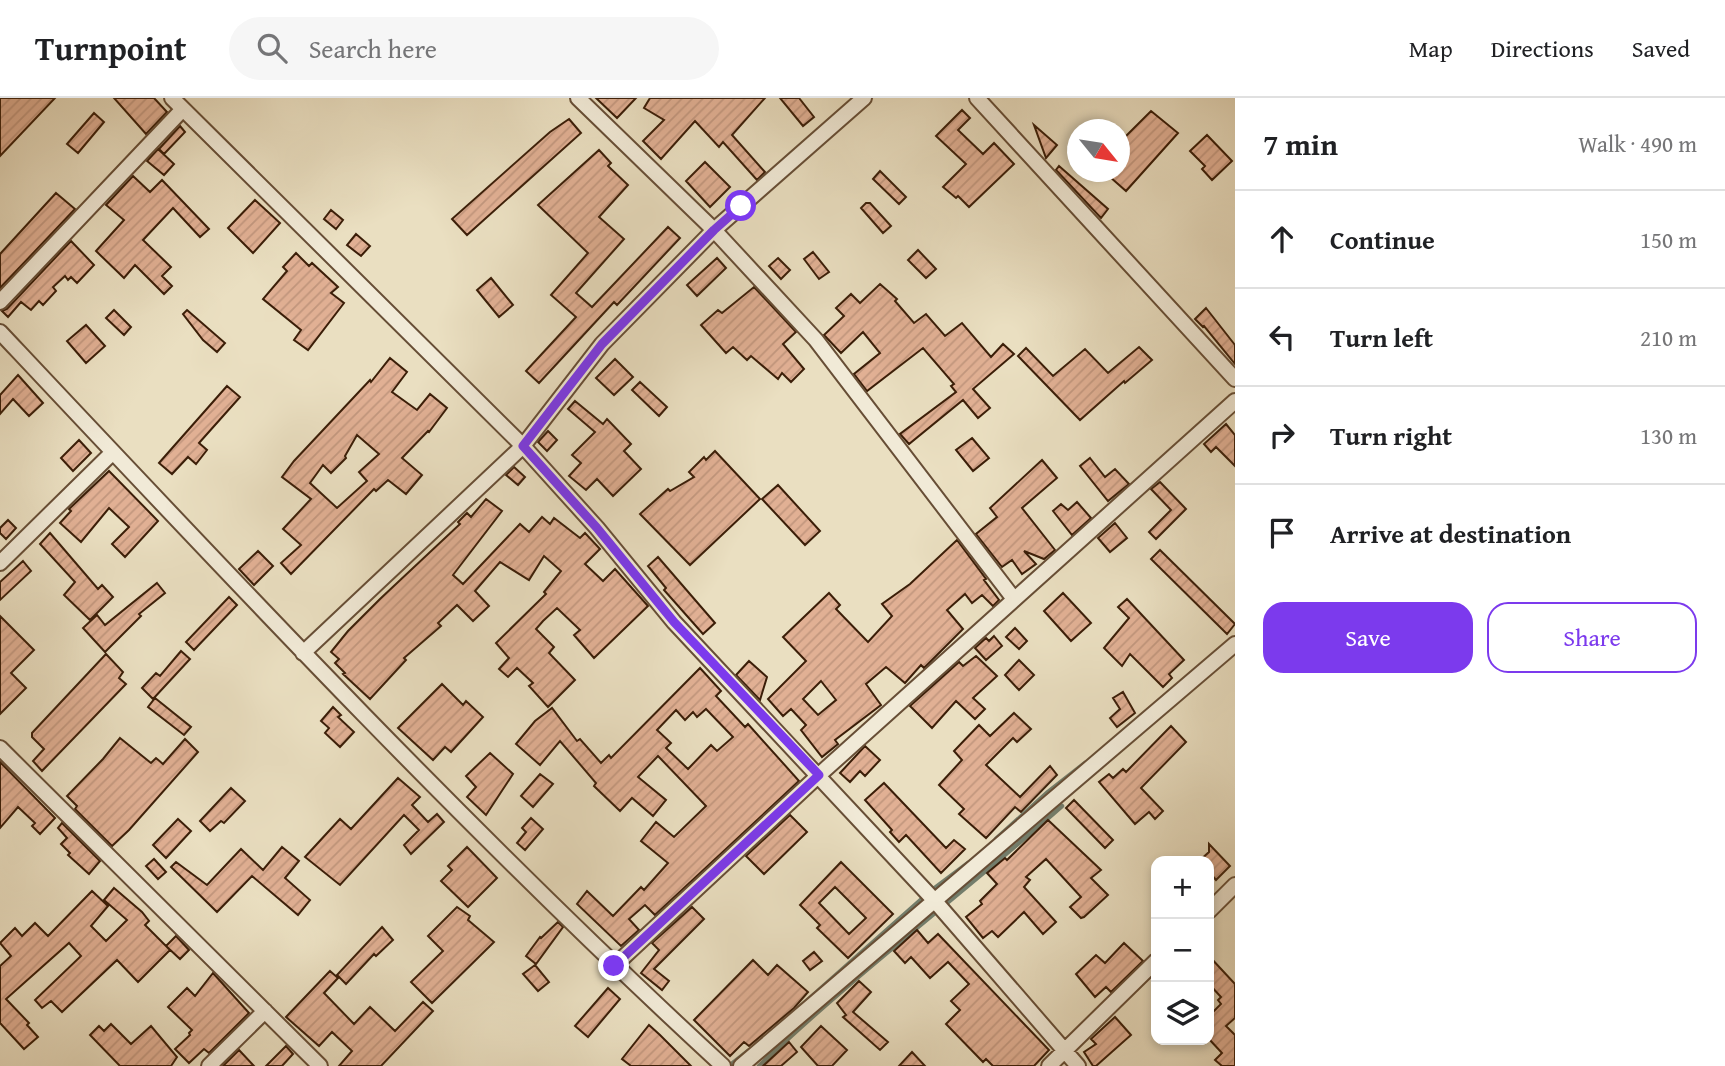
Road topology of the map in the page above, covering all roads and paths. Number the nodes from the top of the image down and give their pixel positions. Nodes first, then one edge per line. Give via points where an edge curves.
1 (578, 98) edge
2 (864, 98) edge
3 (977, 98) edge
4 (177, 103) edge
5 (714, 230) junction
6 (0, 302) edge
7 (0, 332) edge
8 (1235, 379) edge
9 (1235, 401) edge
10 (523, 446) junction
11 (113, 452) junction
12 (0, 563) edge
13 (1014, 598) junction
14 (1235, 644) edge
15 (303, 653) junction
16 (0, 748) edge
17 (819, 775) junction
18 (1235, 885) edge
19 (934, 900) junction
20 (1214, 906) edge
21 (614, 966) junction
22 (1151, 966) edge
23 (265, 1011) junction
24 (1064, 1051) junction
25 (209, 1066) edge
26 (320, 1066) edge
27 (723, 1066) edge
28 (741, 1066) edge
29 (1049, 1066) edge
30 (1078, 1066) edge

1 - 5 street
2 - 5 street
3 - 8 street
4 - 6 street
4 - 10 street
5 - 10 street via 602,344
5 - 13 street via 816,340
7 - 11 street
9 - 13 street
10 - 15 street
10 - 17 street via 674,622
11 - 12 street
11 - 15 street
13 - 17 street
14 - 19 street
15 - 21 street
16 - 23 street
17 - 19 street
17 - 21 street
18 - 20 street
19 - 24 street
19 - 28 street
21 - 27 street
22 - 24 street
23 - 25 street
23 - 26 street
24 - 29 street
24 - 30 street

